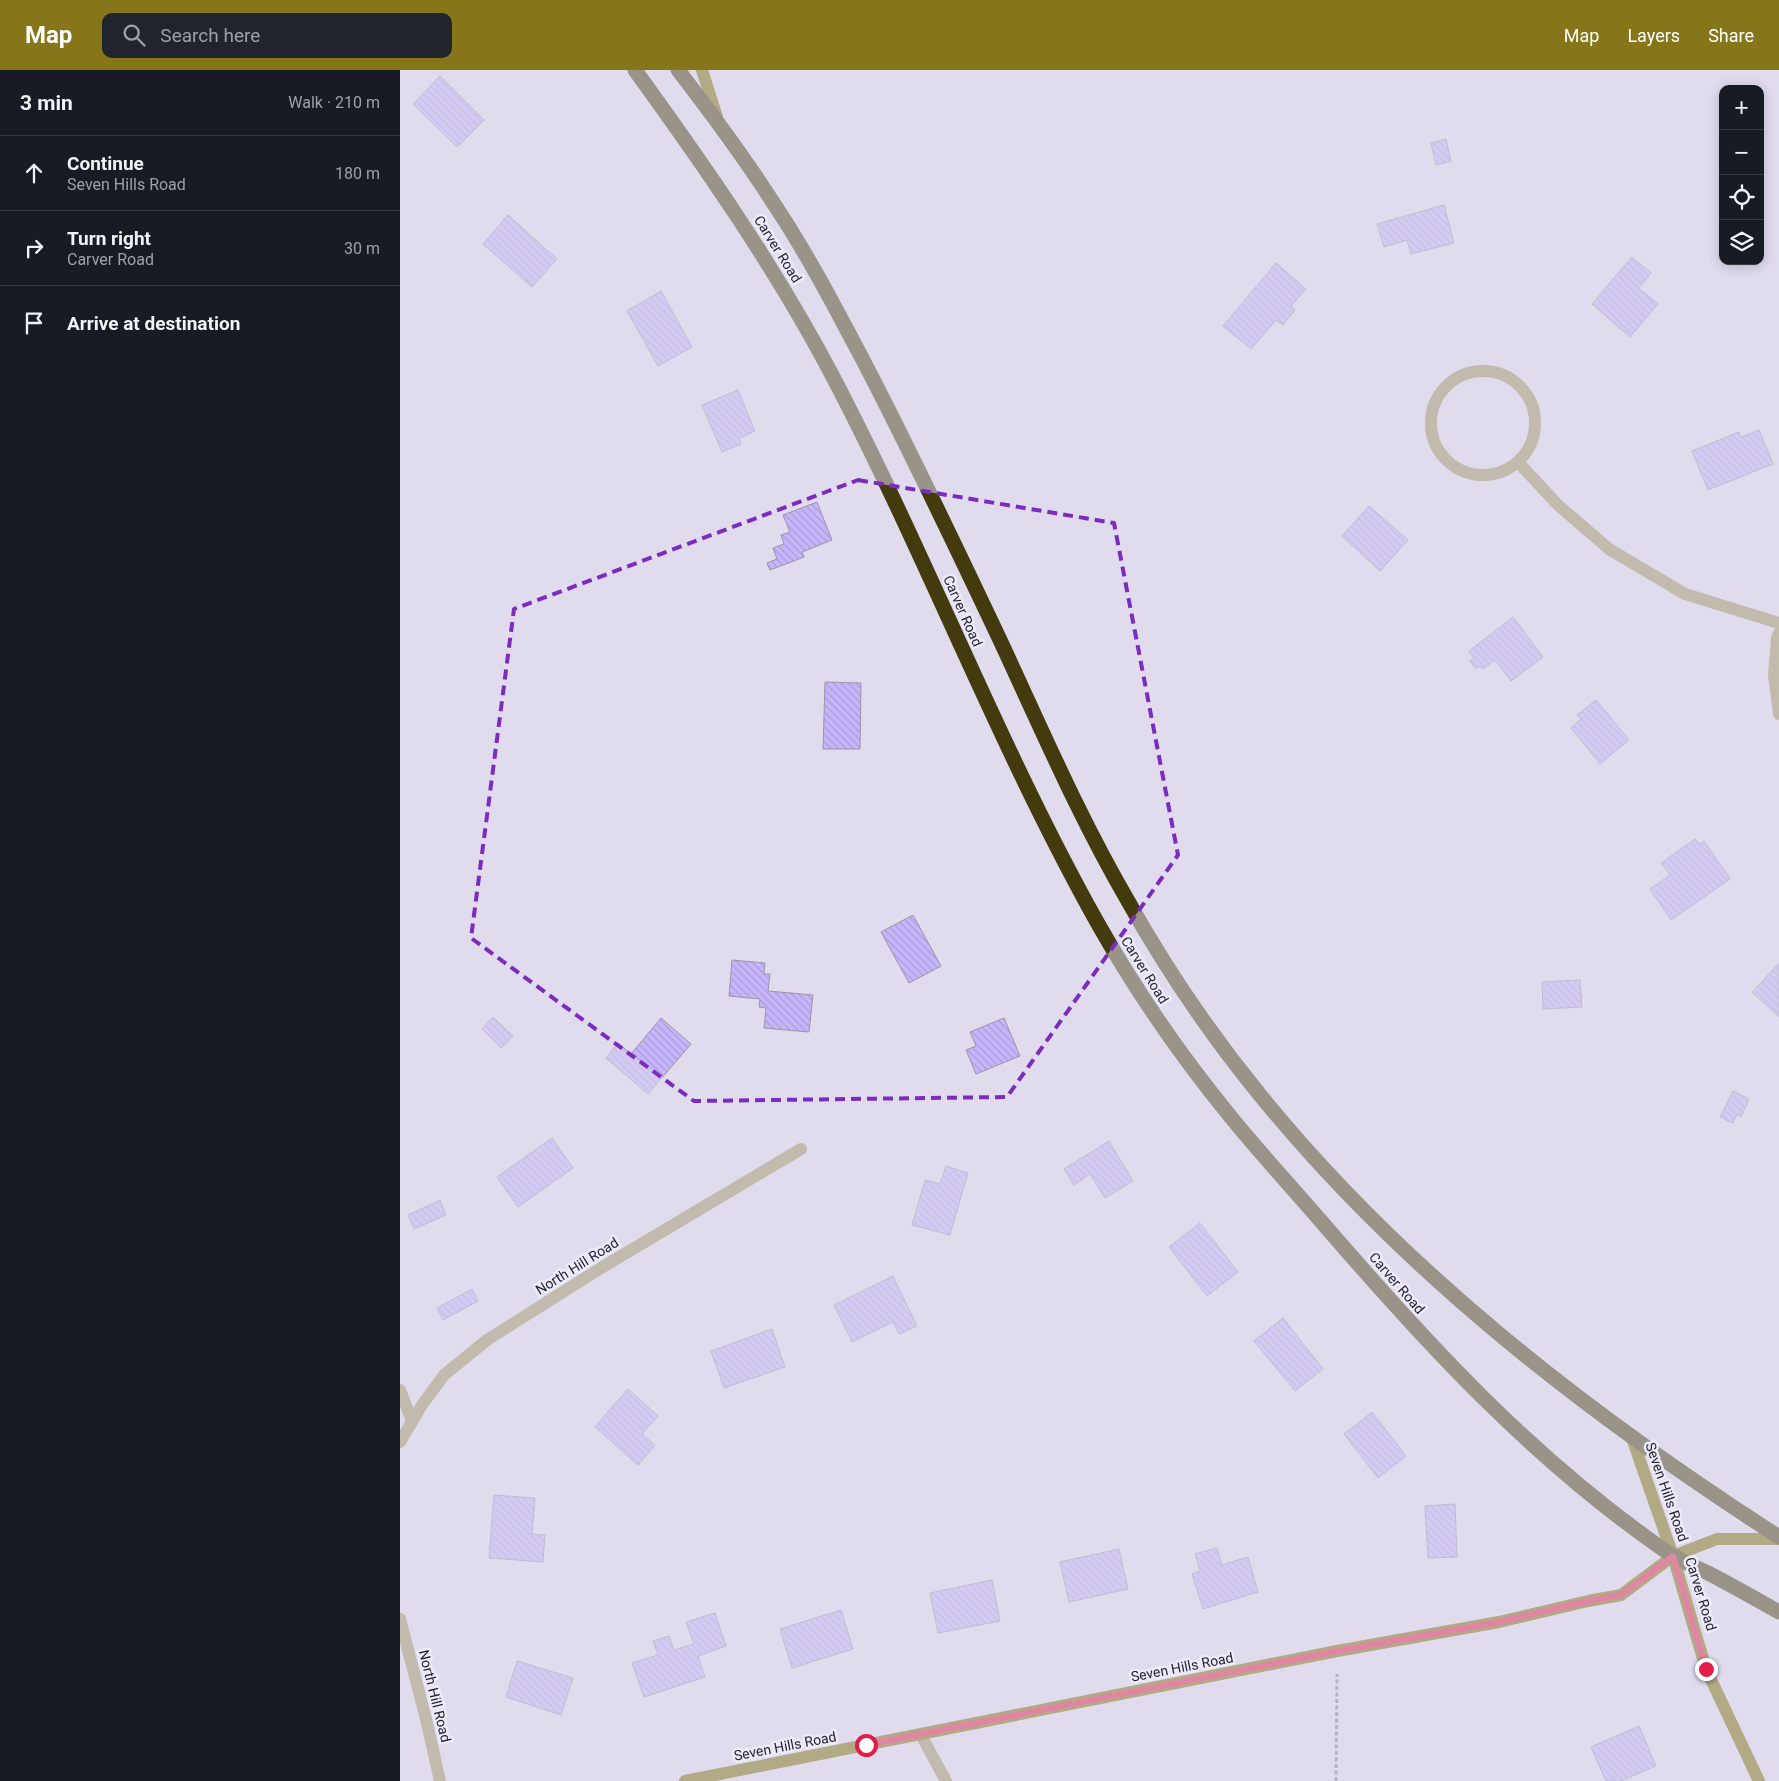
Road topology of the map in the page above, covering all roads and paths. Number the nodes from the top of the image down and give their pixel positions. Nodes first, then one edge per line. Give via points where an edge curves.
1 (635, 70) edge
2 (678, 70) edge
3 (702, 70) edge
4 (719, 124) junction
5 (1518, 462) junction
6 (1779, 623) edge
7 (1779, 633) edge
8 (1779, 714) edge
9 (801, 1149) dead end
10 (400, 1390) edge
11 (412, 1421) junction
12 (1632, 1438) junction
13 (400, 1442) edge
14 (1779, 1538) edge
15 (1673, 1556) junction
16 (1779, 1612) edge
17 (400, 1619) edge
18 (1337, 1651) junction
19 (921, 1734) junction
20 (440, 1781) edge
21 (685, 1781) edge
22 (946, 1781) edge
23 (1336, 1781) edge
24 (1759, 1781) edge

1 - 15 highway, Carver Road via 744,225 833,376 1044,822 1124,968 1172,1041 1238,1125 1448,1363 1556,1466
2 - 4 highway, Carver Road
3 - 4 street
4 - 12 highway, Carver Road via 778,209 817,273 926,484 1082,816 1128,902 1212,1032 1259,1094 1359,1206 1478,1317
5 - 5 street via 1503,472 1486,476 1468,474 1452,466 1432,437 1430,419 1434,402 1444,387 1458,376 1491,370 1521,386 1535,416 1529,449
5 - 6 street via 1558,506 1609,549 1685,594
7 - 8 street via 1774,675
9 - 11 street, North Hill Road via 601,1268 488,1340 444,1375
10 - 11 street
11 - 13 street, North Hill Road
12 - 14 highway, Carver Road
12 - 15 street, Seven Hills Road
14 - 15 street, Seven Hills Road via 1716,1539
15 - 16 highway
15 - 18 street, Seven Hills Road via 1621,1595 1499,1622
15 - 24 street, Carver Road via 1706,1669
17 - 20 street, North Hill Road
18 - 19 street, Seven Hills Road
18 - 23 path
19 - 21 street, Seven Hills Road
19 - 22 street

